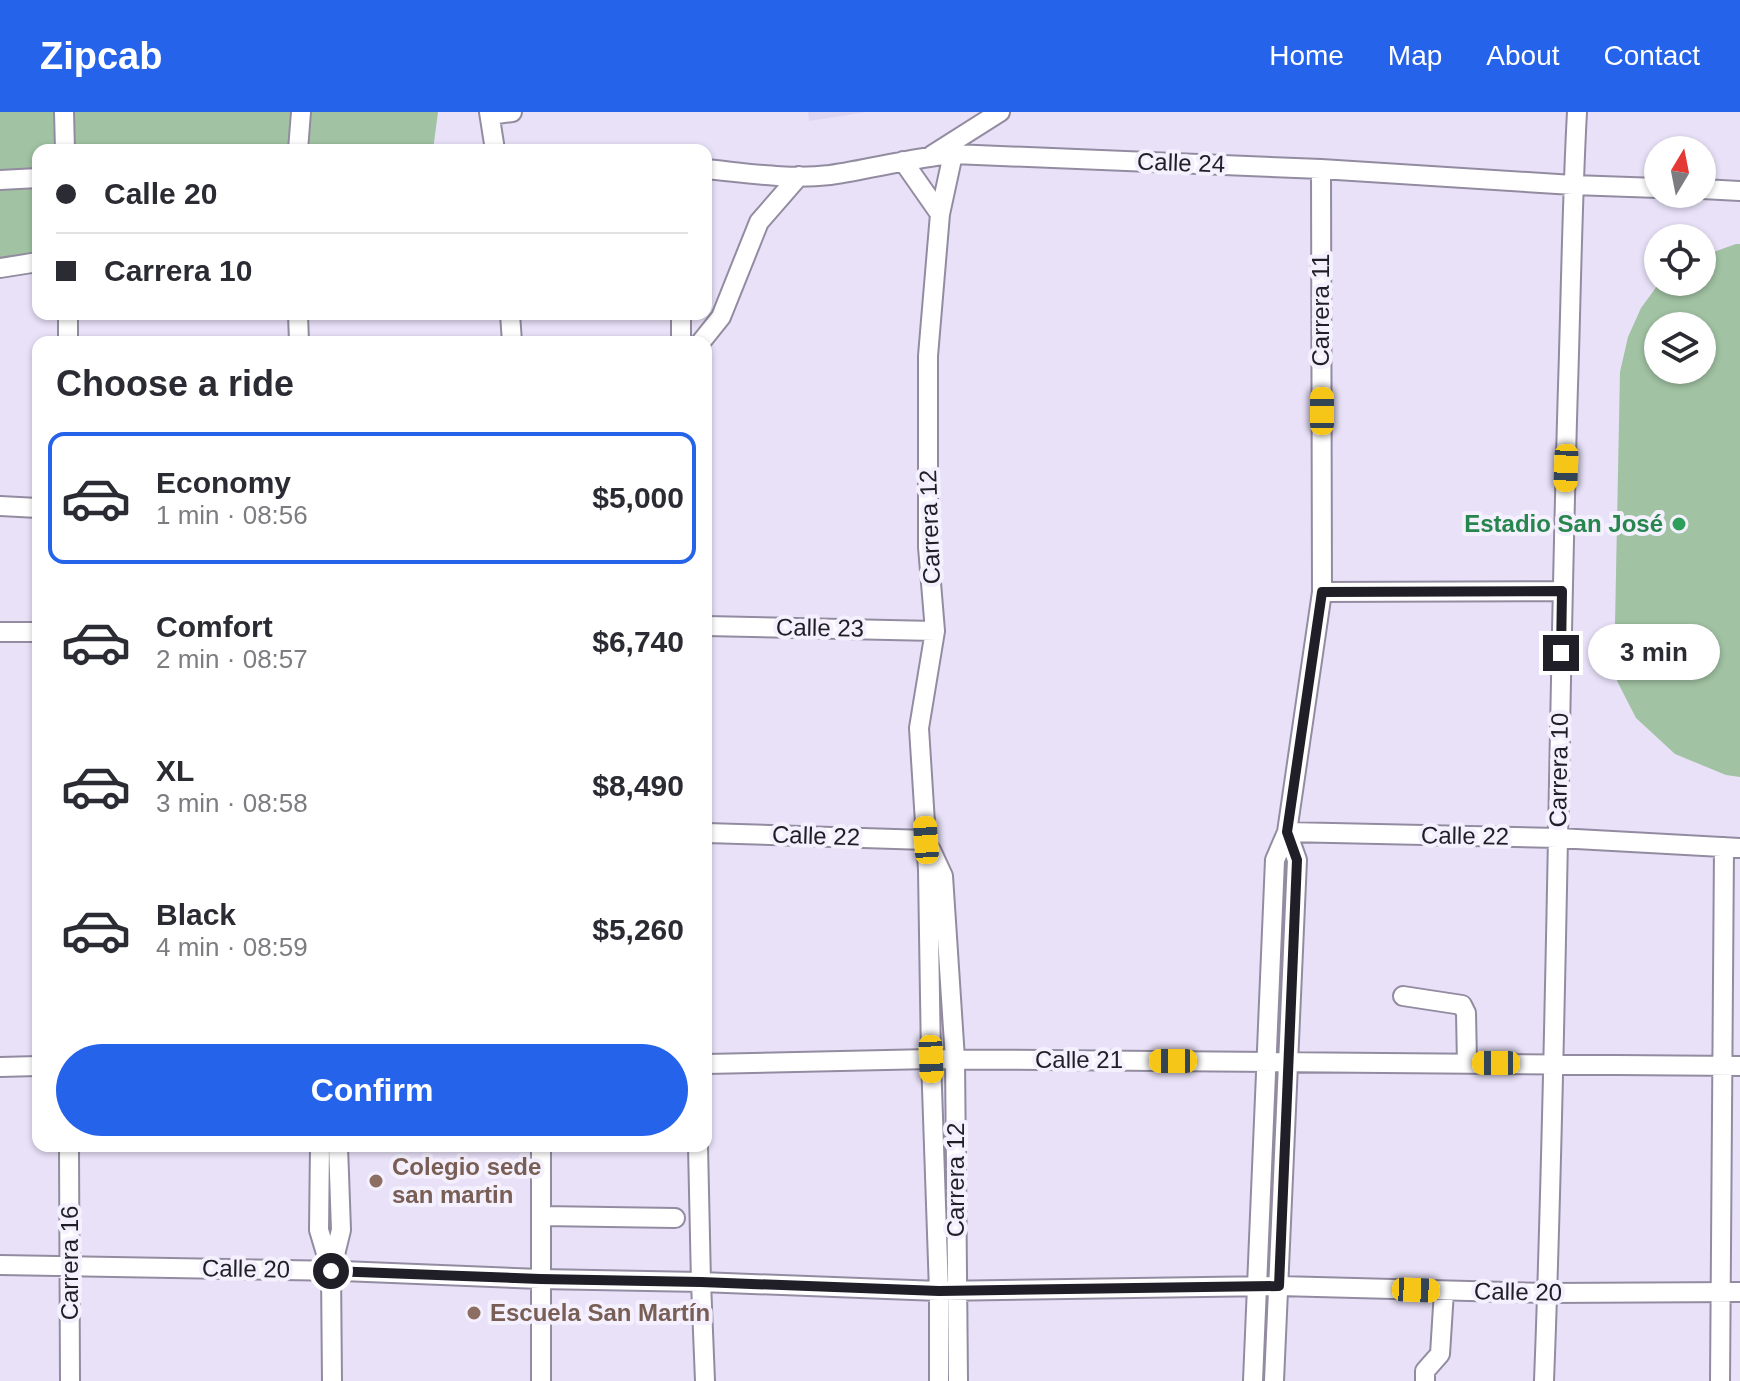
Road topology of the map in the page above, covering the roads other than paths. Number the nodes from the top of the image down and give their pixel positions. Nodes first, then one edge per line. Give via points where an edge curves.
1 (64, 112) edge
2 (301, 112) edge
3 (512, 112) edge
4 (1000, 112) edge
5 (1577, 112) edge
6 (490, 113) edge
7 (65, 144) edge
8 (298, 144) edge
9 (494, 144) edge
10 (953, 154) junction
11 (930, 156) junction
12 (903, 161) junction
13 (1321, 169) junction
14 (712, 170) edge
15 (799, 176) junction
16 (32, 178) edge
17 (0, 180) edge
18 (1573, 185) junction
19 (1644, 188) edge
20 (1716, 190) edge
21 (1740, 191) edge
22 (940, 214) junction
23 (32, 263) edge
24 (0, 268) edge
25 (706, 336) edge
26 (0, 506) edge
27 (32, 508) edge
28 (1562, 591) junction
29 (1322, 592) junction
30 (712, 626) edge
31 (935, 631) junction
32 (0, 632) edge
33 (32, 632) edge
34 (1287, 832) junction
35 (712, 833) edge
36 (1558, 838) junction
37 (926, 840) junction
38 (1732, 847) edge
39 (1403, 996) dead end
40 (931, 1059) junction
41 (955, 1059) junction
42 (1289, 1061) junction
43 (1266, 1062) junction
44 (1467, 1063) junction
45 (1553, 1063) junction
46 (712, 1064) edge
47 (32, 1066) edge
48 (1731, 1066) edge
49 (0, 1067) edge
50 (69, 1152) edge
51 (320, 1152) edge
52 (338, 1152) edge
53 (541, 1152) edge
54 (698, 1152) edge
55 (542, 1216) junction
56 (675, 1218) dead end
57 (0, 1265) edge
58 (70, 1267) junction
59 (331, 1271) junction
60 (540, 1279) junction
61 (701, 1282) junction
62 (1257, 1286) junction
63 (1279, 1286) junction
64 (948, 1290) junction
65 (1444, 1291) junction
66 (1731, 1292) edge
67 (1547, 1293) junction
68 (70, 1381) edge
69 (332, 1381) edge
70 (541, 1381) edge
71 (705, 1381) edge
72 (939, 1381) edge
73 (958, 1381) edge
74 (1253, 1381) edge
75 (1274, 1381) edge
76 (1425, 1381) edge
77 (1544, 1381) edge
78 (1720, 1381) edge

1 - 7 street
2 - 8 street
3 - 6 street
4 - 11 street
5 - 18 street, Carrera 10
6 - 9 street
10 - 11 street, Calle 24
10 - 13 street, Calle 24
10 - 22 street, Carrera 12
11 - 12 street, Calle 24
12 - 15 street, Calle 24
12 - 22 street
13 - 18 street, Calle 24
13 - 29 street, Carrera 11
14 - 15 street, Calle 24
15 - 25 street via 759,222 721,317
16 - 17 street
18 - 19 street, Calle 24
18 - 28 street, Carrera 10
20 - 21 street
22 - 31 street, Carrera 12 via 928,356 928,547
23 - 24 street
26 - 27 street
28 - 29 street
28 - 36 street, Carrera 10
29 - 34 street, Carrera 11
30 - 31 street, Calle 23
31 - 37 street, Carrera 12 via 919,728
32 - 33 street
34 - 36 street, Calle 22
34 - 42 street, Carrera 11 via 1297,860
34 - 43 street, Carrera 11 via 1275,860
35 - 37 street, Calle 22
36 - 38 street, Calle 22
36 - 45 street, Carrera 10
37 - 40 street, Carrera 12
37 - 41 street, Carrera 12 via 943,876
38 - 48 street
39 - 44 street via 1462,1005
40 - 41 street, Calle 21
40 - 46 street, Calle 21
40 - 64 street, Carrera 12
41 - 43 street, Calle 21
41 - 64 street, Carrera 12
42 - 43 street, Calle 21
42 - 44 street, Calle 21
42 - 63 street, Carrera 11
43 - 62 street, Carrera 11
44 - 45 street, Calle 21
45 - 48 street, Calle 21
45 - 67 street, Carrera 10
47 - 49 street
48 - 66 street
50 - 58 street, Carrera 16
51 - 59 street via 319,1230
52 - 59 street via 341,1230
53 - 55 street
54 - 61 street
55 - 56 street
55 - 60 street
57 - 58 street, Calle 20
58 - 59 street, Calle 20
58 - 68 street, Carrera 16
59 - 60 street, Calle 20
59 - 69 street
60 - 61 street, Calle 20
60 - 70 street
61 - 64 street, Calle 20
61 - 71 street
62 - 63 street, Calle 20
62 - 64 street, Calle 20
62 - 74 street, Carrera 11
63 - 65 street, Calle 20
63 - 75 street, Carrera 11
64 - 72 street, Carrera 12
64 - 73 street, Carrera 12
65 - 67 street, Calle 20
65 - 76 street via 1440,1354 1425,1371
66 - 67 street, Calle 20
66 - 78 street
67 - 77 street, Carrera 10

